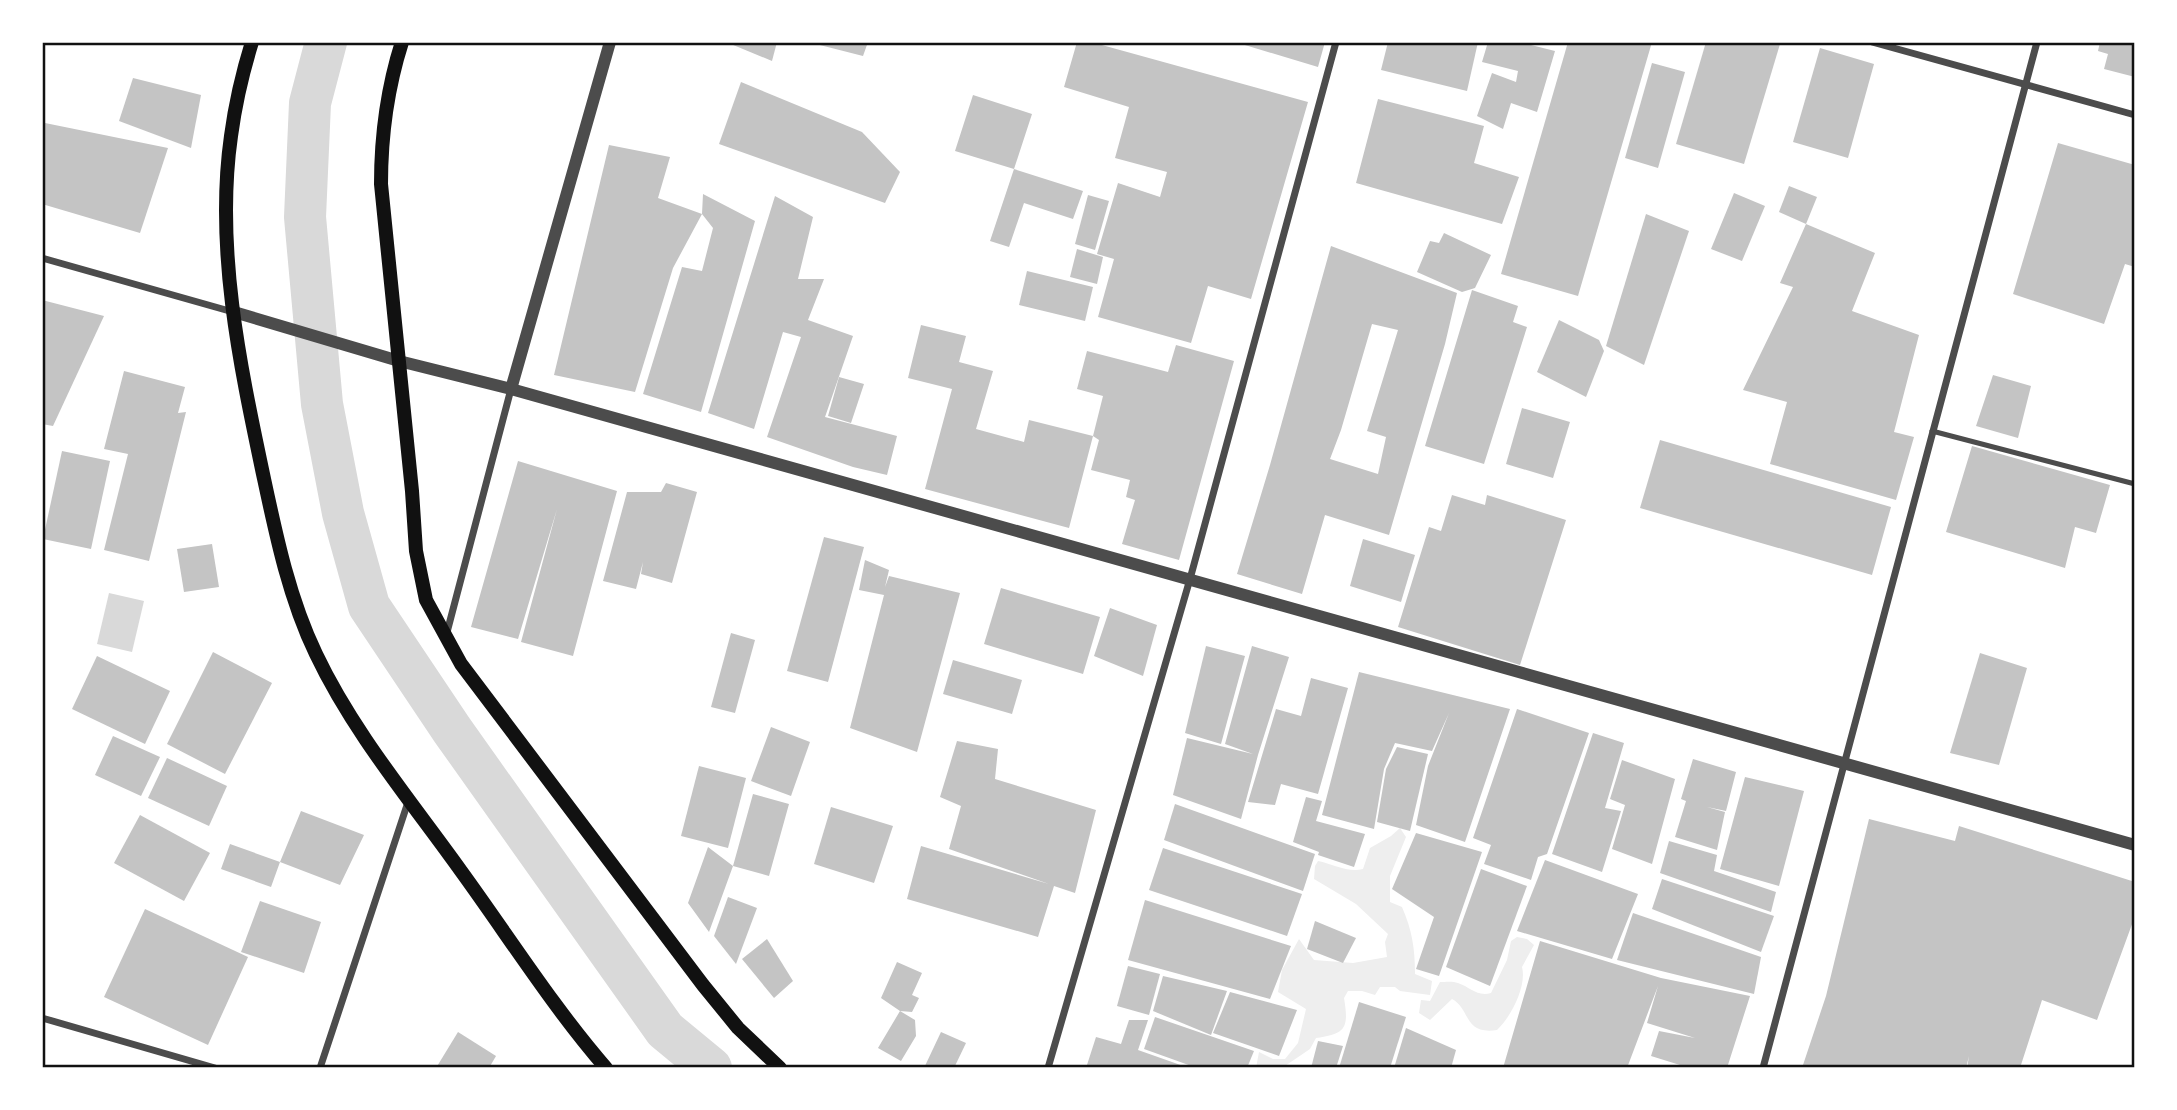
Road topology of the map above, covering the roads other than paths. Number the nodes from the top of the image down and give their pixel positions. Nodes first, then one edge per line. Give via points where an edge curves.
1 (252, 42) edge
2 (402, 42) edge
3 (611, 42) edge
4 (1336, 42) edge
5 (1872, 42) edge
6 (2037, 42) edge
7 (2025, 84) junction
8 (2135, 115) edge
9 (42, 258) edge
10 (234, 312) junction
11 (399, 360) junction
12 (511, 389) junction
13 (1932, 431) junction
14 (2135, 484) edge
15 (1190, 579) junction
16 (445, 639) junction
17 (1843, 764) junction
18 (409, 799) junction
19 (2135, 845) edge
20 (42, 1018) edge
21 (215, 1068) edge
22 (320, 1068) edge
23 (606, 1068) edge
24 (780, 1068) edge
25 (1048, 1068) edge
26 (1763, 1068) edge

1 - 10 main road via 231,136 227,235
2 - 11 main road via 391,76 381,147 384,229
3 - 12 street
4 - 15 street
5 - 7 street
6 - 7 street
7 - 8 street
7 - 13 street
9 - 10 street
10 - 11 street
10 - 18 main road via 250,415 299,615 335,691
11 - 12 street
11 - 16 main road via 418,564 426,600
12 - 15 street
12 - 16 street
13 - 14 lane
13 - 17 street
15 - 17 street
15 - 25 street
16 - 24 main road via 703,985 738,1028
17 - 19 street
17 - 26 street
18 - 22 street
18 - 23 main road
20 - 21 street

